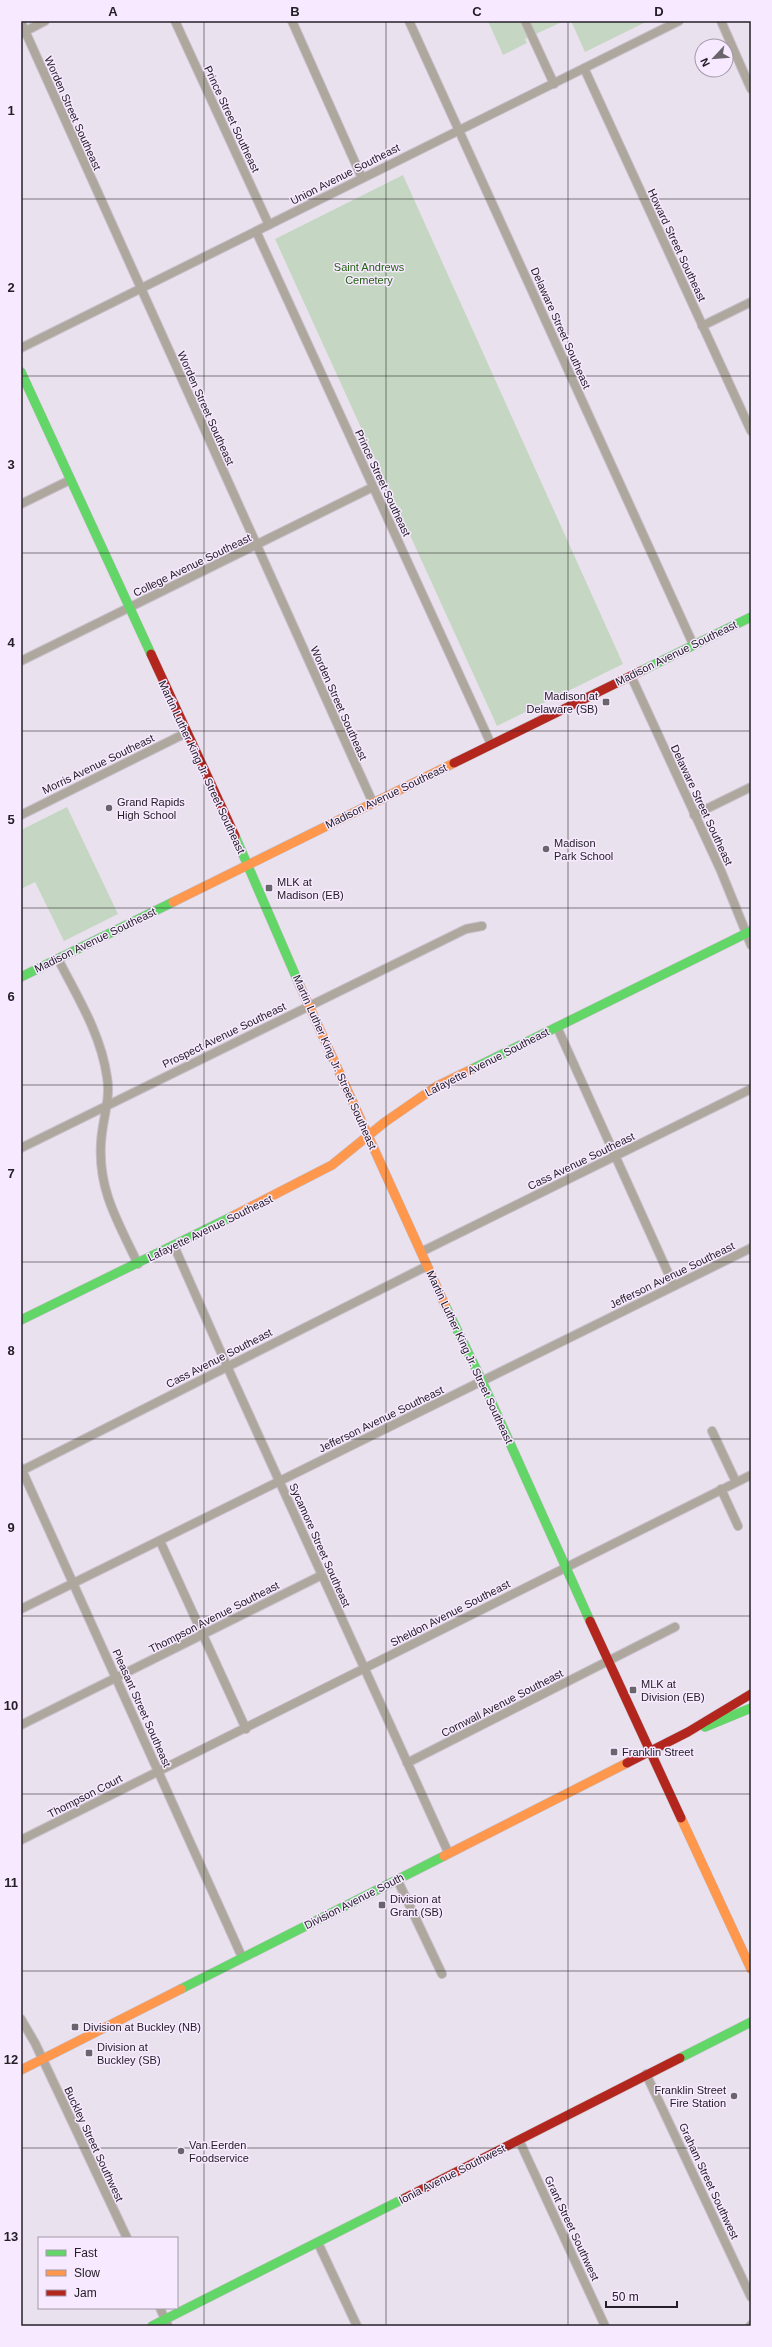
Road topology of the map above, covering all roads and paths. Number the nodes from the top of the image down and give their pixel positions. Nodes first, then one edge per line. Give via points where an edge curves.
1 (45, 21) edge
2 (175, 21) edge
3 (292, 21) edge
4 (409, 21) edge
5 (525, 21) edge
6 (679, 21) edge
7 (720, 21) edge
8 (21, 22) edge
9 (23, 32) edge
10 (584, 68) junction
11 (554, 84) junction
12 (751, 89) edge
13 (458, 129) junction
14 (362, 178) junction
15 (268, 225) junction
16 (256, 231) junction
17 (140, 289) junction
18 (751, 302) edge
19 (702, 326) junction
20 (21, 348) edge
21 (21, 372) edge
22 (751, 431) edge
23 (70, 480) junction
24 (373, 486) junction
25 (21, 504) edge
26 (256, 546) junction
27 (128, 608) junction
28 (751, 616) edge
29 (693, 644) junction
30 (21, 661) edge
31 (630, 676) junction
32 (186, 733) junction
33 (491, 744) junction
34 (751, 787) edge
35 (373, 803) junction
36 (694, 814) junction
37 (21, 815) edge
38 (248, 865) junction
39 (482, 926) dead end
40 (748, 932) edge
41 (751, 945) edge
42 (58, 959) junction
43 (21, 977) edge
44 (309, 1006) junction
45 (557, 1027) junction
46 (751, 1088) edge
47 (108, 1105) junction
48 (368, 1135) junction
49 (21, 1148) edge
50 (614, 1157) junction
51 (174, 1246) junction
52 (751, 1248) edge
53 (421, 1252) junction
54 (138, 1264) junction
55 (427, 1266) junction
56 (674, 1286) junction
57 (21, 1320) edge
58 (227, 1366) junction
59 (482, 1381) junction
60 (712, 1431) dead end
61 (21, 1470) edge
62 (751, 1475) edge
63 (280, 1481) junction
64 (736, 1482) junction
65 (721, 1489) junction
66 (738, 1526) dead end
67 (160, 1541) junction
68 (566, 1568) junction
69 (322, 1575) junction
70 (74, 1582) junction
71 (21, 1609) edge
72 (675, 1627) dead end
73 (202, 1635) junction
74 (608, 1662) junction
75 (365, 1668) junction
76 (117, 1678) junction
77 (751, 1694) edge
78 (751, 1708) edge
79 (21, 1725) edge
80 (246, 1729) junction
81 (688, 1732) junction
82 (650, 1752) junction
83 (407, 1763) junction
84 (159, 1772) junction
85 (21, 1840) edge
86 (448, 1852) junction
87 (397, 1879) junction
88 (242, 1957) junction
89 (751, 1969) edge
90 (442, 1974) dead end
91 (21, 2019) edge
92 (751, 2022) edge
93 (42, 2060) junction
94 (21, 2070) edge
95 (646, 2074) junction
96 (519, 2140) junction
97 (127, 2237) edge
98 (318, 2243) junction
99 (751, 2297) edge
100 (160, 2309) edge
101 (167, 2323) edge
102 (152, 2326) edge
103 (357, 2326) edge
104 (604, 2326) edge

1 - 9 street
2 - 15 street, Prince Street Southeast
3 - 14 street
4 - 13 street, Delaware Street Southeast
5 - 11 street
6 - 10 street, Union Avenue Southeast
7 - 12 street
8 - 9 street, Worden Street Southeast
9 - 17 street, Worden Street Southeast
10 - 11 street, Union Avenue Southeast
10 - 19 street, Howard Street Southeast
11 - 13 street, Union Avenue Southeast
13 - 14 street, Union Avenue Southeast
13 - 29 street, Delaware Street Southeast
14 - 15 street, Union Avenue Southeast
15 - 16 street, Union Avenue Southeast
16 - 17 street, Union Avenue Southeast
16 - 24 street, Prince Street Southeast
17 - 20 street, Union Avenue Southeast
17 - 26 street, Worden Street Southeast
18 - 19 street
19 - 22 street, Howard Street Southeast
21 - 23 main road, Martin Luther King Jr. Street Southeast
23 - 25 street
23 - 27 main road, Martin Luther King Jr. Street Southeast
24 - 26 street, College Avenue Southeast
24 - 33 street, Prince Street Southeast
26 - 27 street, College Avenue Southeast
26 - 35 street, Worden Street Southeast
27 - 30 street, College Avenue Southeast
27 - 32 main road, Martin Luther King Jr. Street Southeast
28 - 29 main road, Madison Avenue Southeast
29 - 31 main road, Madison Avenue Southeast
31 - 33 main road, Madison Avenue Southeast
31 - 36 street, Delaware Street Southeast
32 - 37 street, Morris Avenue Southeast
32 - 38 main road, Martin Luther King Jr. Street Southeast
33 - 35 main road, Madison Avenue Southeast
34 - 36 street
35 - 38 main road, Madison Avenue Southeast
36 - 40 street, Delaware Street Southeast
38 - 42 main road, Madison Avenue Southeast
38 - 44 main road, Martin Luther King Jr. Street Southeast
39 - 44 street, Prospect Avenue Southeast via 466,929
40 - 41 street, Delaware Street Southeast
40 - 45 main road, Lafayette Avenue Southeast
42 - 43 main road, Madison Avenue Southeast
42 - 47 street via 102,1050 108,1079
44 - 47 street, Prospect Avenue Southeast
44 - 48 main road, Martin Luther King Jr. Street Southeast
45 - 48 main road, Lafayette Avenue Southeast via 437,1086
45 - 50 street
46 - 50 street, Cass Avenue Southeast
47 - 49 street, Prospect Avenue Southeast
47 - 54 street via 101,1141 102,1177 110,1206
48 - 51 main road, Lafayette Avenue Southeast via 312,1178
48 - 53 main road, Martin Luther King Jr. Street Southeast
50 - 53 street, Cass Avenue Southeast
50 - 56 street
51 - 54 main road, Lafayette Avenue Southeast
51 - 58 street, Sycamore Street Southeast
52 - 56 street, Jefferson Avenue Southeast
53 - 55 main road, Martin Luther King Jr. Street Southeast
54 - 57 main road, Lafayette Avenue Southeast
55 - 58 street, Cass Avenue Southeast
55 - 59 main road, Martin Luther King Jr. Street Southeast
56 - 59 street, Jefferson Avenue Southeast
58 - 61 street, Cass Avenue Southeast
58 - 63 street, Sycamore Street Southeast
59 - 63 street, Jefferson Avenue Southeast
59 - 68 main road, Martin Luther King Jr. Street Southeast
60 - 64 street
61 - 70 street, Pleasant Street Southeast
62 - 64 street, Sheldon Avenue Southeast
63 - 67 street, Jefferson Avenue Southeast
63 - 69 street, Sycamore Street Southeast
64 - 65 street, Sheldon Avenue Southeast
65 - 66 street
65 - 68 street, Sheldon Avenue Southeast
67 - 70 street, Jefferson Avenue Southeast
67 - 73 street
68 - 74 main road, Martin Luther King Jr. Street Southeast
68 - 75 street, Sheldon Avenue Southeast
69 - 73 street, Thompson Avenue Southeast
69 - 75 street, Sycamore Street Southeast
70 - 71 street, Jefferson Avenue Southeast
70 - 76 street, Pleasant Street Southeast
72 - 74 street, Cornwall Avenue Southeast
73 - 76 street, Thompson Avenue Southeast
73 - 80 street
74 - 82 main road, Martin Luther King Jr. Street Southeast
74 - 83 street, Cornwall Avenue Southeast
75 - 80 street, Sheldon Avenue Southeast
75 - 83 street, Sycamore Street Southeast
76 - 79 street, Thompson Avenue Southeast
76 - 84 street, Pleasant Street Southeast
77 - 81 main road, Division Avenue South
78 - 81 main road, Division Avenue South via 733,1718
80 - 84 street, Sheldon Avenue Southeast
81 - 82 main road, Division Avenue South
82 - 86 main road, Division Avenue South
82 - 89 main road, Martin Luther King Jr. Street Southeast
83 - 86 street, Sycamore Street Southeast
84 - 85 street, Thompson Court
84 - 88 street, Pleasant Street Southeast
86 - 87 main road, Division Avenue South
87 - 88 main road, Division Avenue South
87 - 90 street
88 - 93 main road, Division Avenue South
91 - 93 street, Buckley Street Southwest
92 - 95 main road, Ionia Avenue Southwest
93 - 94 main road, Division Avenue South
93 - 97 street, Buckley Street Southwest
95 - 96 main road, Ionia Avenue Southwest
95 - 99 street, Graham Street Southwest
96 - 98 main road, Ionia Avenue Southwest
96 - 104 street, Grant Street Southwest
98 - 101 main road, Ionia Avenue Southwest
98 - 103 street
100 - 101 street
101 - 102 main road, Ionia Avenue Southwest

